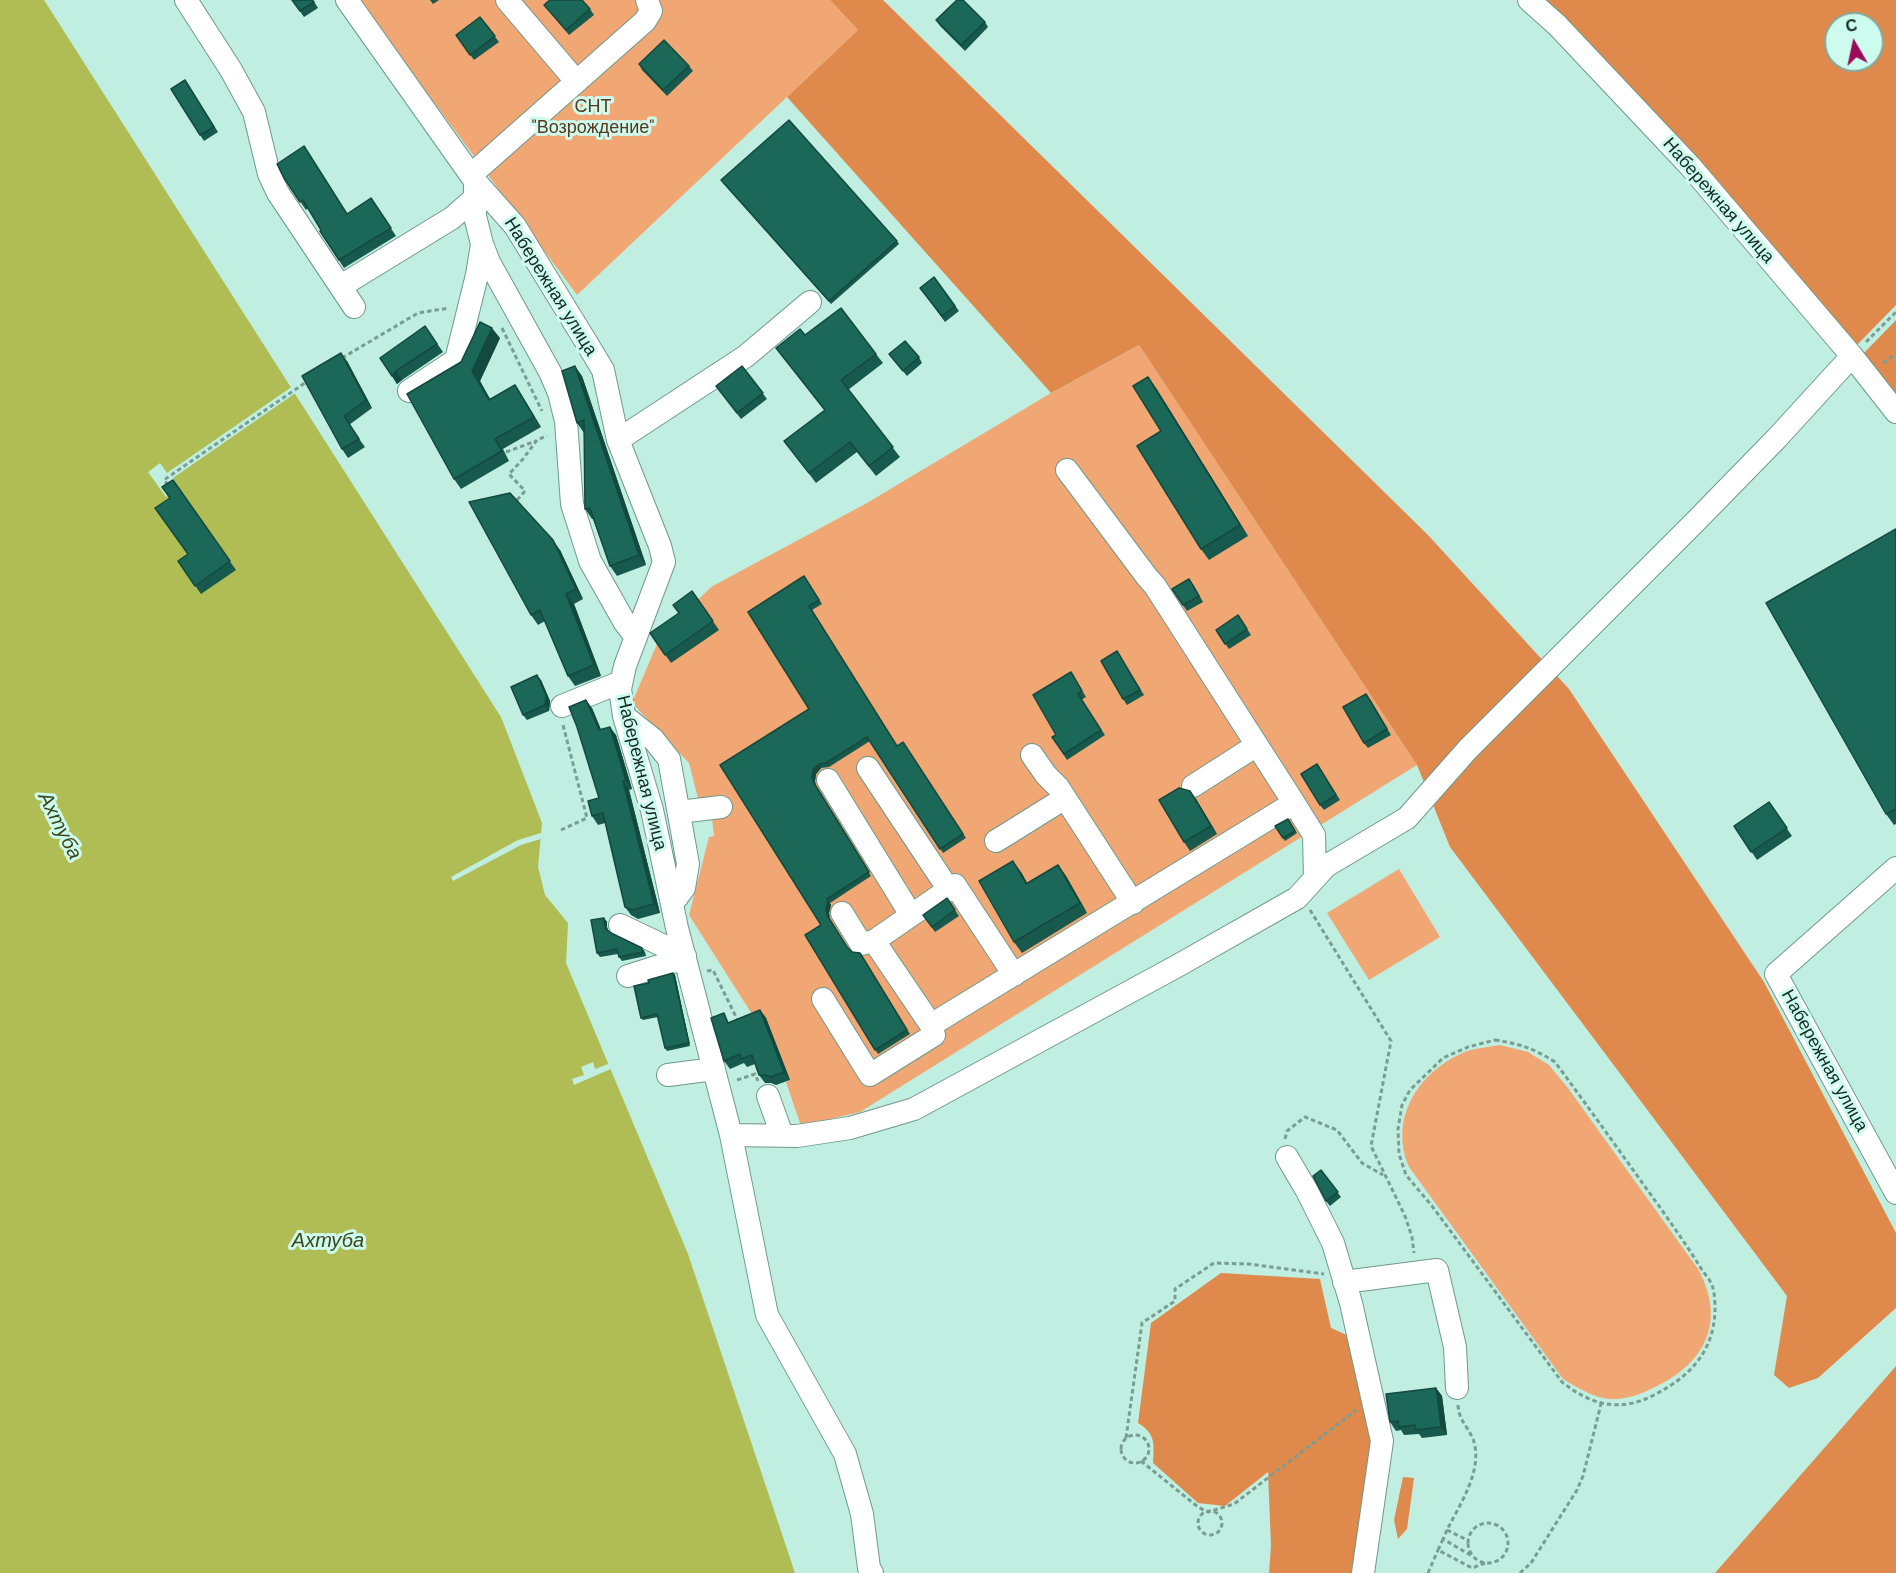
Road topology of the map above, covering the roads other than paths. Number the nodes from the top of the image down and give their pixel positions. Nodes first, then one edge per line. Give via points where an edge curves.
1 (186, 0) edge
2 (347, 0) edge
3 (507, 0) edge
4 (647, 0) edge
5 (1529, 0) edge
6 (576, 81) junction
7 (474, 184) junction
8 (482, 243) junction
9 (341, 286) junction
10 (810, 302) dead end
11 (354, 307) dead end
12 (1852, 356) junction
13 (409, 391) edge
14 (1896, 412) edge
15 (618, 440) junction
16 (1067, 470) dead end
17 (636, 637) junction
18 (621, 682) junction
19 (562, 706) road end
20 (624, 716) junction
21 (1257, 745) junction
22 (1032, 755) dead end
23 (868, 768) dead end
24 (828, 780) dead end
25 (1193, 786) dead end
26 (1065, 798) junction
27 (1294, 803) junction
28 (721, 807) dead end
29 (679, 812) junction
30 (996, 841) dead end
31 (1896, 868) edge
32 (1315, 878) junction
33 (950, 890) junction
34 (1133, 903) junction
35 (672, 904) junction
36 (842, 913) dead end
37 (911, 915) junction
38 (620, 925) dead end
39 (874, 941) junction
40 (687, 963) junction
41 (1014, 975) junction
42 (627, 976) dead end
43 (823, 999) dead end
44 (932, 1025) junction
45 (668, 1075) dead end
46 (716, 1078) junction
47 (768, 1096) road end
48 (782, 1134) junction
49 (731, 1135) junction
50 (1287, 1157) road end
51 (1896, 1193) edge
52 (1343, 1279) junction
53 (1457, 1388) road end
54 (872, 1573) edge
55 (1363, 1573) edge

1 - 9 street via 254,112 269,174 278,193
2 - 7 street, Набережная улица
3 - 6 street
4 - 6 street via 651,11 645,21
5 - 12 street, Набережная улица via 1690,166
6 - 7 street
7 - 8 street via 475,216
7 - 9 street via 452,218
7 - 15 street, Набережная улица via 515,226 603,370
8 - 13 street via 456,360
8 - 17 street via 559,393 567,429 572,504 590,561
9 - 11 street
10 - 15 street via 746,356
12 - 14 street, Набережная улица
12 - 32 street via 1704,513 1468,748 1407,818 1326,866
15 - 17 street, Набережная улица via 664,562
16 - 21 street via 1155,586
17 - 18 street, Набережная улица
18 - 19 street
18 - 20 street, Набережная улица
20 - 29 street via 653,739 669,759
20 - 35 street, Набережная улица via 652,810
21 - 25 street
21 - 27 street
22 - 26 street
23 - 33 street
24 - 37 street
26 - 30 street
26 - 34 street
27 - 32 street via 1314,835
27 - 34 street
28 - 29 street
29 - 35 street via 688,864 684,888
31 - 51 street, Набережная улица via 1776,974
32 - 48 street via 1297,898 1241,931 914,1109 850,1128 797,1136
33 - 37 street
33 - 41 street via 956,885
34 - 41 street
35 - 40 street, Набережная улица
36 - 39 street via 861,944
37 - 39 street
38 - 40 street
39 - 44 street
40 - 42 street
40 - 46 street, Набережная улица
41 - 44 street
43 - 44 street via 870,1075 934,1035
45 - 46 street via 702,1072
46 - 49 street, Набережная улица
47 - 48 street
48 - 49 street
49 - 54 street, Набережная улица via 767,1315 845,1454 862,1514
50 - 52 street via 1333,1243
52 - 53 street via 1437,1270 1455,1347
52 - 55 street via 1382,1441

